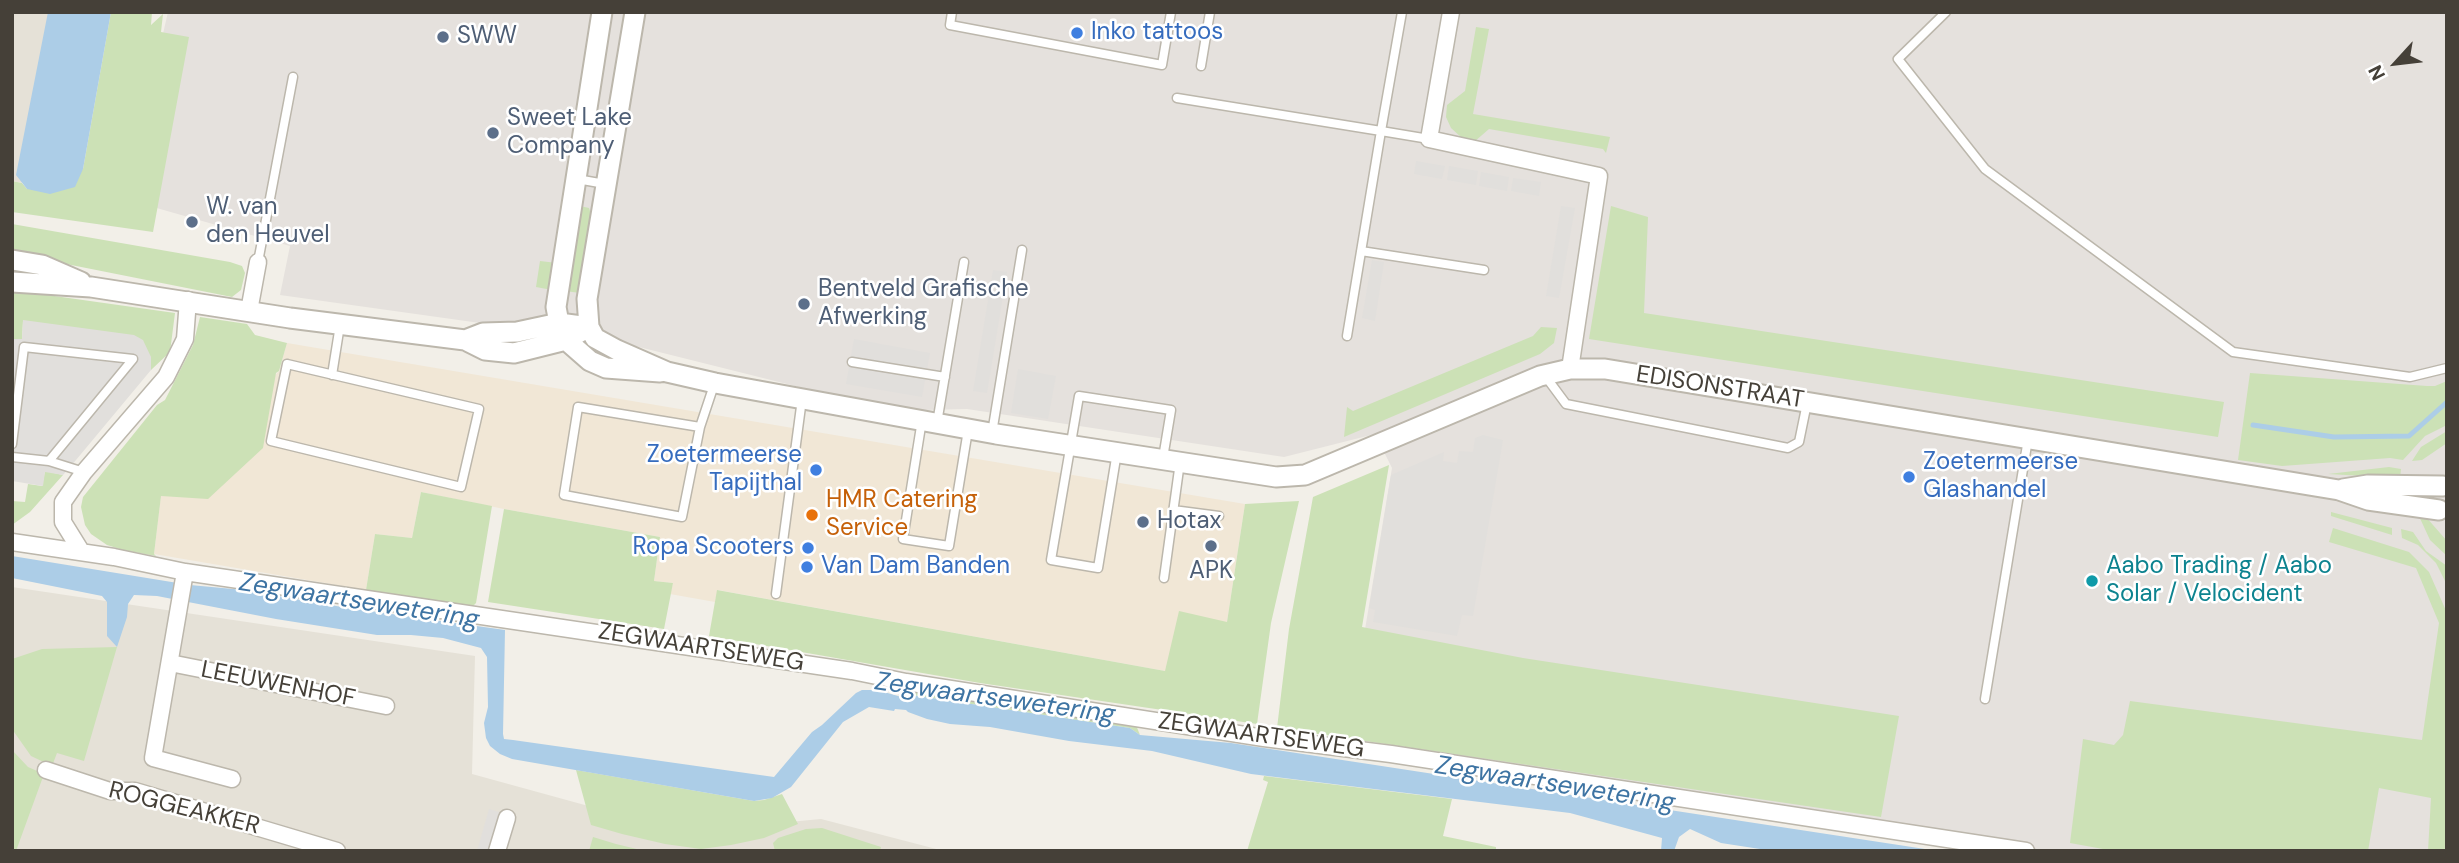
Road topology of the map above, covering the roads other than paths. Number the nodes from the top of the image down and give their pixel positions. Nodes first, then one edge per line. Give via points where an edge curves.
1 (602, 12) edge
2 (635, 12) edge
3 (952, 12) edge
4 (1171, 12) edge
5 (1210, 12) edge
6 (1402, 12) edge
7 (1451, 12) edge
8 (1947, 12) edge
9 (1201, 66) dead end
10 (293, 77) dead end
11 (1177, 98) dead end
12 (1381, 131) junction
13 (1429, 139) junction
14 (577, 179) junction
15 (606, 184) junction
16 (1022, 250) dead end
17 (1361, 251) junction
18 (12, 260) edge
19 (258, 262) joint
20 (964, 262) dead end
21 (1484, 270) dead end
22 (12, 282) edge
23 (91, 287) junction
24 (188, 300) junction
25 (249, 311) junction
26 (340, 325) junction
27 (589, 327) junction
28 (562, 332) junction
29 (1347, 336) dead end
30 (852, 362) dead end
31 (2447, 368) edge
32 (1570, 369) junction
33 (667, 372) junction
34 (332, 375) junction
35 (1544, 375) junction
36 (945, 377) junction
37 (715, 383) junction
38 (802, 398) junction
39 (1807, 402) junction
40 (930, 422) junction
41 (700, 427) junction
42 (968, 429) junction
43 (992, 433) junction
44 (2028, 439) junction
45 (12, 444) edge
46 (1070, 445) junction
47 (1117, 452) junction
48 (12, 457) edge
49 (49, 461) junction
50 (1171, 461) junction
51 (84, 472) junction
52 (2445, 483) edge
53 (2339, 490) junction
54 (1173, 510) junction
55 (1219, 516) dead end
56 (2443, 519) edge
57 (12, 542) edge
58 (82, 551) junction
59 (185, 574) junction
60 (1164, 578) dead end
61 (776, 594) dead end
62 (170, 663) junction
63 (1985, 699) dead end
64 (386, 706) dead end
65 (47, 770) dead end
66 (232, 779) dead end
67 (507, 818) dead end
68 (316, 848) edge
69 (337, 851) edge
70 (497, 851) edge
71 (2026, 851) edge

1 - 14 street
2 - 15 street
3 - 4 lane via 950,25 1163,65
5 - 9 lane
6 - 12 lane
7 - 13 street
8 - 31 lane via 1898,59 1985,169 2233,352 2410,377
10 - 19 lane
11 - 12 lane
12 - 13 lane
12 - 17 lane
13 - 32 street via 1599,176
14 - 15 lane
14 - 28 street via 556,307
15 - 27 street via 587,299
16 - 43 lane
17 - 21 lane
17 - 29 lane
18 - 23 street via 42,265
19 - 25 street
20 - 36 lane
22 - 23 street
23 - 24 street
24 - 25 street
24 - 51 street via 185,338 166,377
25 - 26 street
26 - 28 street via 465,340 485,350 514,353
26 - 34 lane
27 - 28 street
27 - 33 street, EDISONSTRAAT via 603,344
28 - 33 street, EDISONSTRAAT via 590,361 606,368
30 - 36 lane
32 - 35 street, EDISONSTRAAT
32 - 39 street, EDISONSTRAAT via 1605,369
33 - 37 street, EDISONSTRAAT
34 - 34 lane via 287,364 271,441 461,486 479,409
35 - 39 lane via 1566,404 1788,448 1799,442
35 - 50 street, EDISONSTRAAT via 1306,475 1276,477
36 - 40 lane
37 - 38 street, EDISONSTRAAT
37 - 41 lane
38 - 40 street, EDISONSTRAAT
38 - 61 lane
39 - 44 street, EDISONSTRAAT
40 - 42 street, EDISONSTRAAT
40 - 42 lane via 903,539 949,546
41 - 41 lane via 682,517 564,495 578,407
42 - 43 street, EDISONSTRAAT
43 - 46 street, EDISONSTRAAT
44 - 53 street, EDISONSTRAAT
44 - 63 lane
45 - 49 lane via 24,347 132,359
46 - 47 street, EDISONSTRAAT
46 - 47 lane via 1051,560 1098,568
46 - 50 lane via 1079,396 1171,410
47 - 50 street, EDISONSTRAAT
48 - 49 lane
49 - 51 lane
50 - 54 lane
51 - 58 street via 62,502 63,522
52 - 53 street, EDISONSTRAAT
52 - 56 street via 2440,493
53 - 56 street, EDISONSTRAAT
54 - 55 lane
54 - 60 lane
57 - 58 street, ZEGWAARTSEWEG
58 - 59 street, ZEGWAARTSEWEG
59 - 62 street, LEEUWENHOF
59 - 71 street, ZEGWAARTSEWEG
62 - 64 street, LEEUWENHOF
62 - 66 street, LEEUWENHOF via 153,758
65 - 68 street, ROGGEAKKER
67 - 70 street
68 - 69 street, ROGGEAKKER

